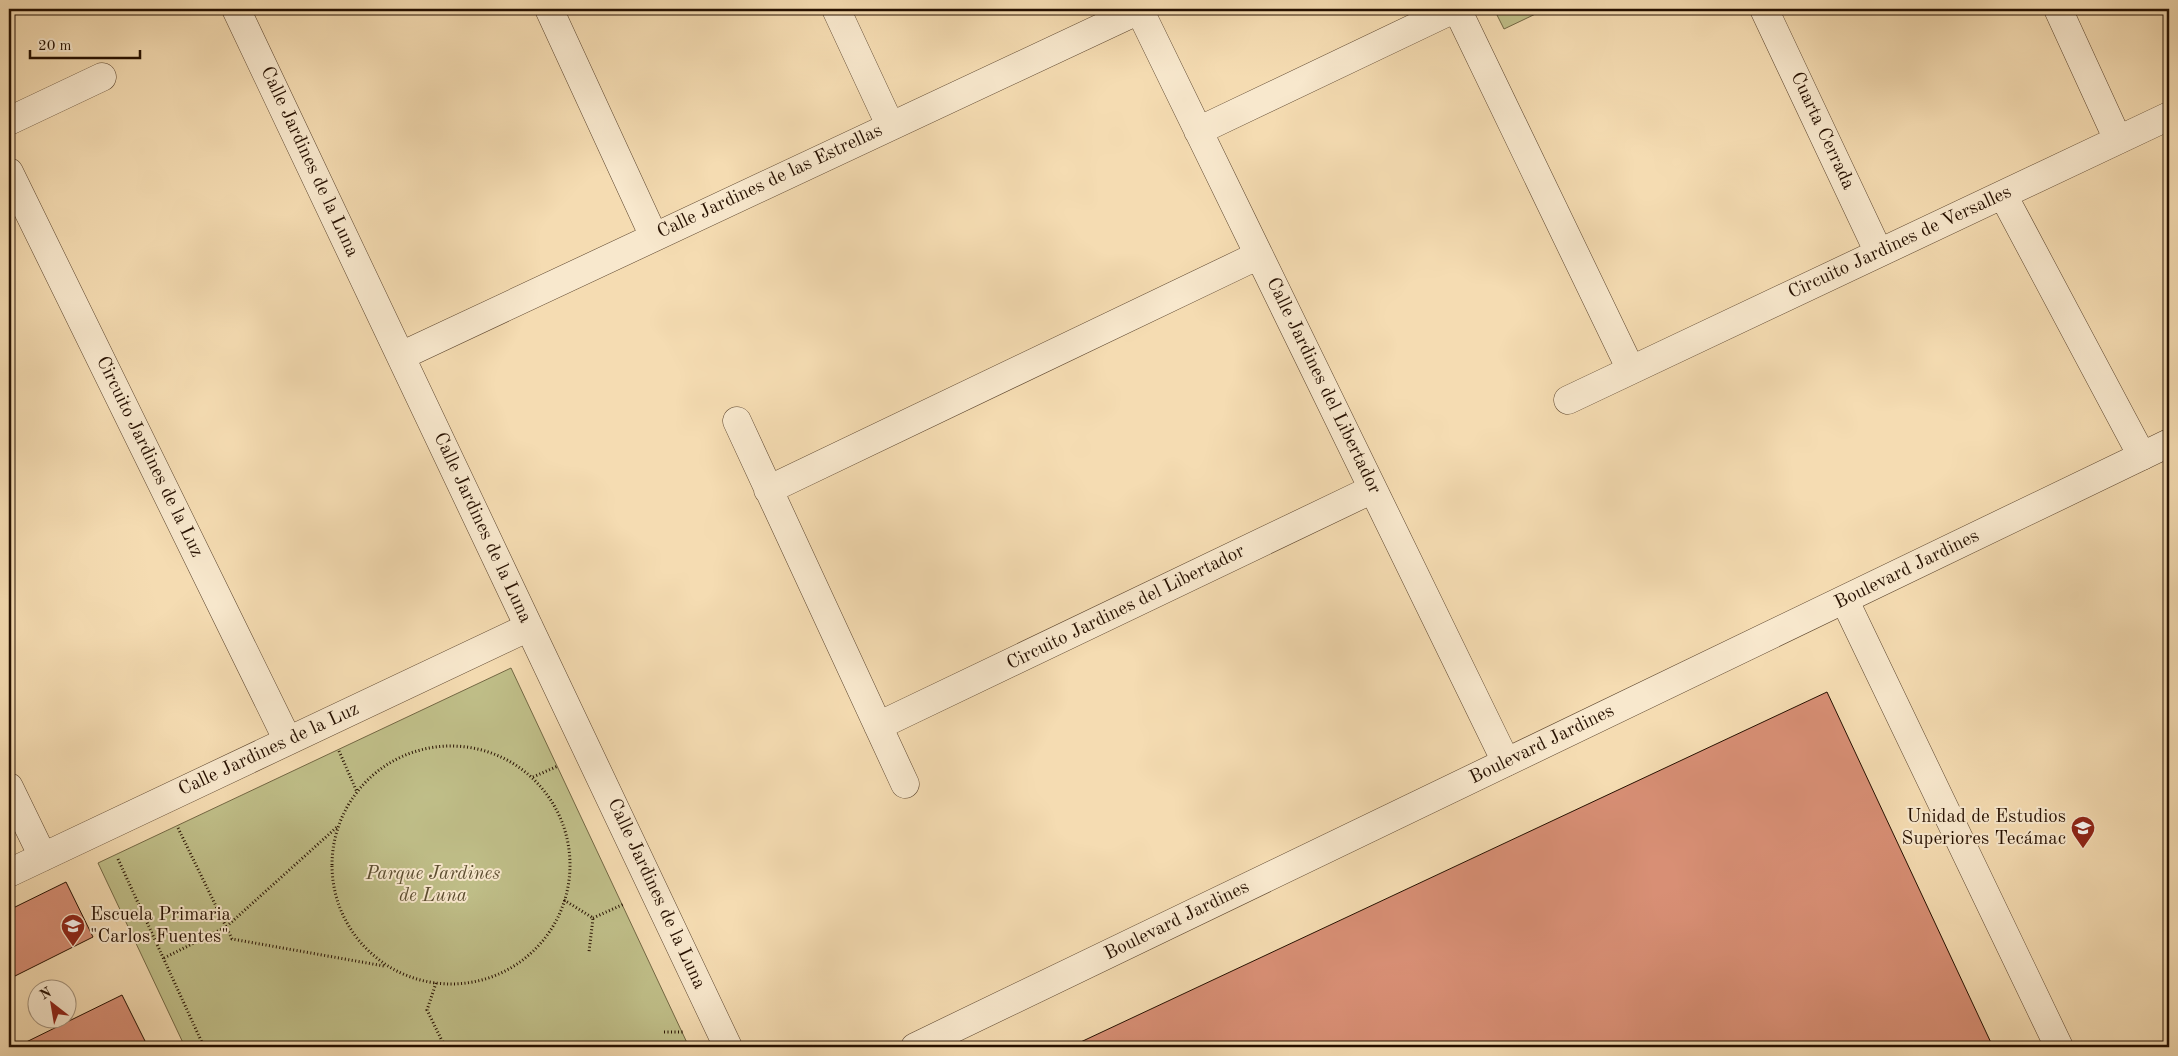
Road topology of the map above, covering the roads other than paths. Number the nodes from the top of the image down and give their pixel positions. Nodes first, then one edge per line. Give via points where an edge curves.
1 (236, 9) edge
2 (549, 9) edge
3 (836, 9) edge
4 (1139, 9) edge
5 (1456, 9) edge
6 (1764, 9) edge
7 (2058, 9) edge
8 (102, 77) dead end
9 (2169, 116) edge
10 (9, 121) edge
11 (890, 125) junction
12 (1198, 131) junction
13 (2118, 140) junction
14 (9, 172) edge
15 (2003, 194) junction
16 (654, 237) junction
17 (1879, 253) junction
18 (1258, 255) junction
19 (401, 356) junction
20 (1631, 370) junction
21 (1568, 400) dead end
22 (737, 421) dead end
23 (2169, 443) edge
24 (2142, 456) junction
25 (768, 490) junction
26 (1374, 490) junction
27 (1845, 601) junction
28 (530, 627) junction
29 (878, 726) junction
30 (288, 741) junction
31 (1506, 762) junction
32 (905, 784) dead end
33 (9, 786) edge
34 (42, 857) junction
35 (9, 874) edge
36 (728, 1047) edge
37 (915, 1047) edge
38 (2059, 1047) edge

1 - 19 street, Calle Jardines de la Luna
2 - 16 street
3 - 11 street
4 - 11 street, Calle Jardines de las Estrellas
4 - 12 street, Calle Jardines del Libertador
5 - 12 street
5 - 20 street
6 - 17 street, Cuarta Cerrada
7 - 13 street
8 - 10 street
9 - 13 street, Circuito Jardines de Versalles
11 - 16 street, Calle Jardines de las Estrellas
12 - 18 street, Calle Jardines del Libertador
13 - 15 street, Circuito Jardines de Versalles
14 - 30 street, Circuito Jardines de la Luz
15 - 17 street, Circuito Jardines de Versalles
15 - 24 street
16 - 19 street, Calle Jardines de las Estrellas
17 - 20 street, Circuito Jardines de Versalles
18 - 25 street
18 - 26 street, Calle Jardines del Libertador
19 - 28 street, Calle Jardines de la Luna
20 - 21 street, Circuito Jardines de Versalles
22 - 25 street
23 - 24 street, Boulevard Jardines
24 - 27 street, Boulevard Jardines
25 - 29 street
26 - 29 street, Circuito Jardines del Libertador
26 - 31 street, Calle Jardines del Libertador
27 - 31 street, Boulevard Jardines
27 - 38 street
28 - 30 street, Calle Jardines de la Luz
28 - 36 street, Calle Jardines de la Luna
29 - 32 street
30 - 34 street, Calle Jardines de la Luz
31 - 37 street, Boulevard Jardines
33 - 34 street
34 - 35 street, Calle Jardines de la Luz

